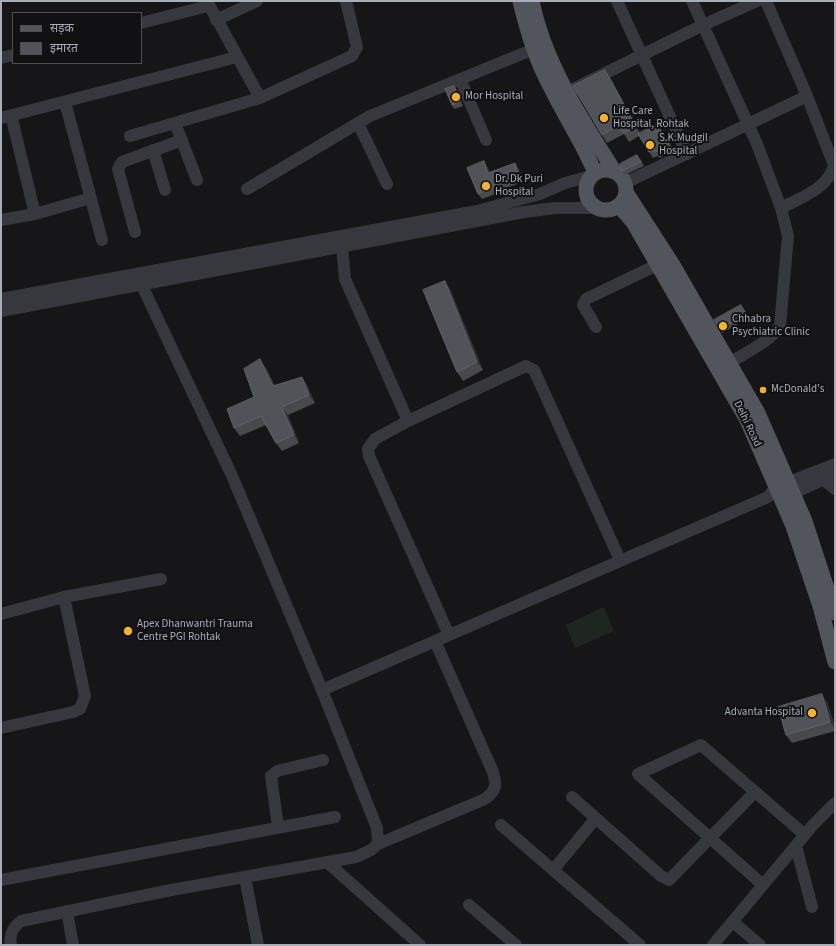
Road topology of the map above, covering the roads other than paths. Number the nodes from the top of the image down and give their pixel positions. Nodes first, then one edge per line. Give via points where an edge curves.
1 (256, 1) edge
2 (346, 1) edge
3 (520, 1) edge
4 (532, 1) edge
5 (617, 1) edge
6 (692, 1) edge
7 (757, 1) edge
8 (766, 1) edge
9 (207, 4) edge
10 (216, 20) junction
11 (142, 23) edge
12 (703, 25) junction
13 (534, 49) junction
14 (12, 55) edge
15 (643, 55) junction
16 (237, 56) junction
17 (1, 58) edge
18 (460, 80) junction
19 (567, 92) junction
20 (808, 96) junction
21 (260, 98) junction
22 (65, 102) junction
23 (6, 117) edge
24 (175, 122) junction
25 (358, 123) junction
26 (748, 124) junction
27 (130, 136) dead end
28 (182, 140) junction
29 (486, 140) dead end
30 (153, 150) junction
31 (687, 154) junction
32 (615, 172) junction
33 (593, 175) junction
34 (197, 180) dead end
35 (387, 184) dead end
36 (626, 188) junction
37 (248, 189) dead end
38 (164, 190) dead end
39 (90, 198) junction
40 (619, 206) junction
41 (597, 208) junction
42 (781, 208) junction
43 (35, 214) junction
44 (1, 220) edge
45 (135, 232) dead end
46 (102, 240) dead end
47 (342, 247) junction
48 (235, 262) junction
49 (657, 265) junction
50 (139, 280) junction
51 (1, 299) edge
52 (1, 311) edge
53 (596, 327) dead end
54 (729, 363) junction
55 (408, 421) junction
56 (835, 464) edge
57 (835, 474) edge
58 (824, 480) junction
59 (835, 489) edge
60 (781, 492) junction
61 (620, 560) junction
62 (161, 579) dead end
63 (64, 597) junction
64 (835, 613) edge
65 (1, 614) edge
66 (449, 635) junction
67 (435, 641) junction
68 (835, 662) edge
69 (322, 690) junction
70 (1, 728) edge
71 (323, 760) dead end
72 (755, 792) junction
73 (572, 797) dead end
74 (835, 803) edge
75 (335, 817) dead end
76 (596, 818) junction
77 (501, 825) dead end
78 (278, 827) junction
79 (805, 835) junction
80 (710, 838) junction
81 (378, 844) junction
82 (796, 846) junction
83 (327, 862) junction
84 (553, 870) junction
85 (245, 877) junction
86 (1, 880) edge
87 (763, 885) junction
88 (469, 905) dead end
89 (812, 907) dead end
90 (67, 911) junction
91 (733, 922) junction
92 (11, 945) edge
93 (73, 945) edge
94 (258, 945) edge
95 (420, 945) edge
96 (516, 945) edge
97 (640, 945) edge
98 (713, 945) edge
99 (760, 945) edge

1 - 10 street
2 - 21 street via 357,47 355,54
3 - 13 main road
4 - 19 main road via 548,52
5 - 15 street
6 - 12 street
7 - 12 street
8 - 20 street
9 - 10 street
9 - 11 street
10 - 16 street
12 - 15 street
12 - 26 street
13 - 18 street
13 - 33 main road via 550,87 589,156
14 - 17 street
15 - 19 street
15 - 31 street
16 - 21 street
16 - 22 street
18 - 25 street
18 - 29 street
19 - 32 main road
20 - 26 street
20 - 42 street via 834,165 833,173 824,183
21 - 24 street
22 - 23 street
22 - 39 street
23 - 43 street
24 - 27 street
24 - 28 street
25 - 35 street
25 - 37 street
26 - 31 street
26 - 42 street
28 - 30 street
28 - 34 street
30 - 38 street
30 - 45 street via 122,162 118,169
31 - 36 street
32 - 33 main road via 608,170
32 - 36 main road via 622,177
33 - 41 main road via 586,188 586,194 588,200
33 - 48 street via 540,194 477,211
36 - 40 main road via 625,198
36 - 54 main road, Delhi Road
39 - 43 street
39 - 46 street
40 - 41 main road via 610,210
40 - 49 main road, Delhi Road via 633,222
41 - 47 street via 555,208 524,212
42 - 54 street via 788,236 780,326 776,333
43 - 44 street
47 - 48 street
47 - 55 street via 345,279
48 - 50 street
49 - 53 street via 586,299 583,305
49 - 60 main road, Delhi Road via 747,420
50 - 51 street
50 - 52 street
50 - 69 street via 233,478
54 - 60 main road, Delhi Road via 758,413
55 - 61 street via 526,366 532,368
55 - 66 street via 375,439 368,449 369,456
56 - 60 street
57 - 58 street
58 - 59 street
58 - 60 street
60 - 61 street
60 - 64 main road, Delhi Road via 805,521
60 - 68 main road, Delhi Road via 820,606
61 - 66 street
62 - 63 street
63 - 65 street
63 - 70 street via 85,696 83,704 80,709 73,712
66 - 67 street
67 - 69 street
67 - 81 street via 493,772 496,787 485,799
69 - 81 street via 377,828
71 - 78 street via 277,771 271,776
72 - 79 street
72 - 80 street
72 - 80 street via 701,745 638,774
73 - 76 street
74 - 79 street
75 - 78 street
76 - 80 street via 661,876 670,880
76 - 84 street
77 - 84 street
78 - 86 street
79 - 82 street
80 - 87 street
81 - 83 street via 372,850 356,857
82 - 87 street
82 - 89 street
83 - 85 street
83 - 95 street
84 - 97 street
85 - 90 street
85 - 94 street
87 - 91 street
88 - 96 street
90 - 92 street via 21,921 14,927 10,938
90 - 93 street
91 - 98 street
91 - 99 street

